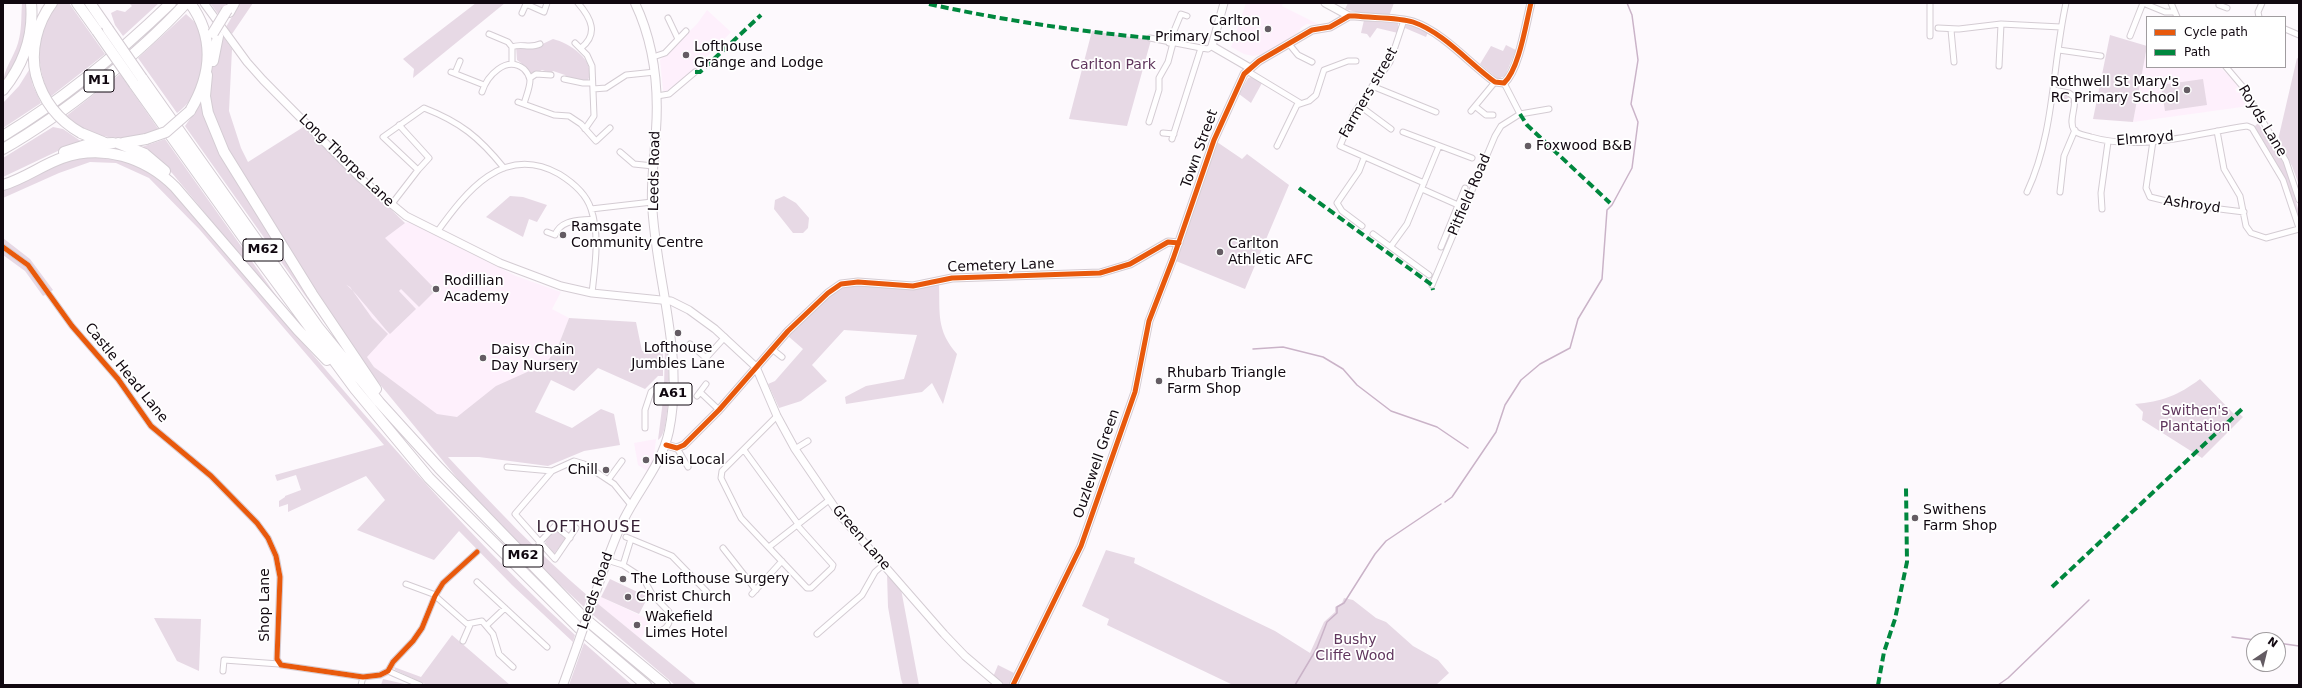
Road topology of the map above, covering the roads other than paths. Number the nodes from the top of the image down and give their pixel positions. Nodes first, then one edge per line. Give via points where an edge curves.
1 (31, 3) edge
2 (38, 3) edge
3 (77, 3) edge
4 (90, 3) edge
5 (171, 3) edge
6 (186, 3) edge
7 (190, 3) edge
8 (204, 3) edge
9 (547, 3) edge
10 (578, 3) edge
11 (635, 3) edge
12 (1224, 3) edge
13 (1327, 3) edge
14 (1531, 3) edge
15 (1930, 3) edge
16 (2066, 3) edge
17 (2143, 3) edge
18 (2171, 3) edge
19 (2262, 3) edge
20 (51, 4) edge
21 (2218, 6) edge
22 (231, 7) edge
23 (2227, 8) dead end
24 (2174, 12) junction
25 (522, 13) dead end
26 (1187, 16) dead end
27 (1349, 16) junction
28 (2176, 16) edge
29 (2259, 16) edge
30 (668, 18) dead end
31 (1404, 20) junction
32 (2001, 24) junction
33 (2061, 27) junction
34 (1938, 28) dead end
35 (38, 29) junction
36 (2286, 29) edge
37 (1951, 30) junction
38 (686, 31) dead end
39 (489, 34) dead end
40 (216, 35) junction
41 (2299, 35) edge
42 (1930, 36) dead end
43 (2130, 36) dead end
44 (1150, 38) dead end
45 (678, 39) junction
46 (575, 43) dead end
47 (1171, 43) junction
48 (540, 44) dead end
49 (1289, 44) junction
50 (1212, 46) junction
51 (512, 47) junction
52 (34, 48) junction
53 (581, 48) junction
54 (1201, 48) junction
55 (2059, 50) junction
56 (208, 52) junction
57 (2101, 56) dead end
58 (653, 57) junction
59 (460, 61) dead end
60 (1356, 61) dead end
61 (1312, 62) dead end
62 (1954, 62) dead end
63 (512, 64) junction
64 (1999, 66) dead end
65 (2227, 68) edge
66 (1248, 69) junction
67 (655, 72) junction
68 (694, 72) dead end
69 (207, 75) junction
70 (551, 75) dead end
71 (530, 78) junction
72 (564, 79) dead end
73 (138, 81) junction
74 (1495, 82) junction
75 (592, 83) junction
76 (1504, 83) junction
77 (484, 85) junction
78 (1372, 86) junction
79 (593, 89) junction
80 (3, 90) edge
81 (2054, 90) junction
82 (482, 92) dead end
83 (657, 96) junction
84 (3, 97) edge
85 (518, 102) dead end
86 (1300, 103) junction
87 (524, 104) junction
88 (1360, 106) junction
89 (1476, 107) junction
90 (1549, 109) dead end
91 (1145, 110) dead end
92 (1471, 111) dead end
93 (1436, 112) dead end
94 (208, 113) junction
95 (1152, 113) junction
96 (1520, 114) junction
97 (1493, 115) dead end
98 (1149, 122) dead end
99 (399, 125) junction
100 (2250, 127) joint
101 (610, 128) dead end
102 (585, 129) junction
103 (1391, 129) dead end
104 (2075, 130) junction
105 (2217, 131) junction
106 (1403, 132) dead end
107 (1163, 133) dead end
108 (3, 136) edge
109 (2153, 141) junction
110 (2108, 142) junction
111 (116, 143) junction
112 (1277, 146) dead end
113 (1439, 146) junction
114 (3, 150) edge
115 (620, 152) dead end
116 (1364, 158) junction
117 (1472, 158) dead end
118 (653, 166) junction
119 (504, 168) junction
120 (418, 170) junction
121 (3, 182) edge
122 (1424, 183) junction
123 (3, 185) edge
124 (1465, 188) dead end
125 (1422, 189) junction
126 (2027, 192) dead end
127 (2060, 192) dead end
128 (2299, 200) edge
129 (652, 202) junction
130 (391, 205) junction
131 (1458, 205) junction
132 (591, 209) junction
133 (2102, 209) dead end
134 (2244, 212) junction
135 (593, 219) junction
136 (1362, 226) dead end
137 (2299, 228) edge
138 (213, 230) junction
139 (437, 232) junction
140 (547, 232) dead end
141 (1373, 234) dead end
142 (1179, 243) junction
143 (1391, 246) junction
144 (3, 247) edge
145 (1441, 247) dead end
146 (1429, 275) dead end
147 (1432, 285) dead end
148 (592, 293) junction
149 (665, 300) junction
150 (725, 337) junction
151 (690, 344) dead end
152 (772, 349) junction
153 (782, 358) dead end
154 (756, 367) junction
155 (706, 384) dead end
156 (355, 389) junction
157 (673, 389) junction
158 (719, 410) junction
159 (392, 416) junction
160 (777, 416) junction
161 (645, 428) dead end
162 (808, 441) dead end
163 (666, 445) junction
164 (677, 448) junction
165 (796, 449) junction
166 (744, 450) junction
167 (622, 461) dead end
168 (507, 467) dead end
169 (688, 467) dead end
170 (552, 471) junction
171 (608, 480) junction
172 (829, 500) junction
173 (631, 506) junction
174 (257, 523) joint
175 (798, 525) junction
176 (576, 528) dead end
177 (570, 538) junction
178 (539, 543) junction
179 (730, 546) dead end
180 (769, 547) junction
181 (477, 552) dead end
182 (607, 560) junction
183 (782, 561) junction
184 (623, 565) junction
185 (886, 566) junction
186 (477, 582) dead end
187 (406, 584) dead end
188 (707, 592) dead end
189 (435, 596) junction
190 (505, 608) junction
191 (470, 625) junction
192 (487, 625) junction
193 (659, 631) dead end
194 (817, 634) dead end
195 (463, 641) dead end
196 (547, 647) dead end
197 (281, 665) junction
198 (513, 666) dead end
199 (223, 671) dead end
200 (388, 671) junction
201 (363, 677) junction
202 (361, 685) edge
203 (420, 685) edge
204 (562, 685) edge
205 (646, 685) edge
206 (665, 685) edge
207 (999, 685) edge
208 (1013, 685) edge

1 - 80 highway via 31,29 26,48 19,67
2 - 35 highway
3 - 73 highway, M62, bridge
4 - 73 highway, M62, bridge via 108,28
5 - 108 highway, M1 via 82,81
6 - 114 highway, M1 via 126,59 22,139
7 - 56 highway via 202,24
8 - 130 street, Long Thorpe Lane via 242,56 263,80 360,178
9 - 25 street via 544,12 526,4
10 - 53 street via 587,14 593,28 589,40
11 - 58 main road, Leeds Road / A61
12 - 50 street
13 - 27 street
14 - 76 street via 1514,64 1509,78
15 - 42 street
16 - 33 street
17 - 24 street via 2165,12
17 - 43 street
18 - 24 street
19 - 29 street
20 - 35 highway
21 - 23 street
22 - 40 highway, bridge
24 - 28 street
26 - 47 street via 1181,14
27 - 31 street
27 - 49 street via 1330,27 1312,30
30 - 45 street
31 - 74 street via 1418,24 1433,33
31 - 78 street, Farmers street via 1390,62
32 - 33 street
32 - 37 street
32 - 64 street
33 - 55 street
34 - 37 street
35 - 52 highway
36 - 41 street
37 - 62 street
38 - 45 street
39 - 51 street via 508,42
40 - 56 highway
40 - 94 highway
44 - 47 street
45 - 58 street via 665,53
46 - 53 street
47 - 54 street
47 - 95 street via 1168,62 1159,78 1159,90
48 - 51 street via 531,47
49 - 61 street via 1298,55
49 - 66 street
50 - 54 street via 1208,49
50 - 66 street
51 - 63 street
52 - 84 highway via 21,76
52 - 111 highway, bridge via 36,75 44,97 53,111 81,133 100,141
53 - 75 street via 592,66
54 - 107 street via 1173,136
55 - 57 street
55 - 81 street
56 - 69 highway
58 - 67 main road, Leeds Road / A61
59 - 77 street via 453,72
60 - 86 street via 1348,59 1323,69 1316,95 1309,101
63 - 71 street via 522,68
63 - 77 street via 498,68
65 - 128 street, Royds Lane via 2243,87 2286,161
66 - 86 street
66 - 142 street, Town Street via 1214,140
67 - 79 street via 626,75 606,88
67 - 83 main road, Leeds Road / A61
68 - 83 street via 669,94
69 - 94 highway
69 - 111 highway, bridge via 190,112 166,132 146,139
70 - 71 street via 536,74
71 - 87 street
72 - 75 street
73 - 156 highway, M62 via 243,237
73 - 159 highway, M62 via 318,327
74 - 76 street
74 - 89 street
75 - 79 street
76 - 96 street
77 - 82 street
78 - 88 street, Farmers street
78 - 93 street
79 - 102 street via 594,116
81 - 104 street via 2074,97 2072,124
81 - 126 street via 2038,167
83 - 118 main road, Leeds Road / A61
85 - 87 street
86 - 112 street via 1295,108
87 - 102 street via 554,115 569,116
88 - 103 street
88 - 116 street, Farmers street via 1349,122 1340,146
89 - 92 street
89 - 97 street via 1486,115
90 - 96 street
91 - 95 street
94 - 159 highway via 224,152 312,294 386,402
95 - 98 street
96 - 147 street, Pitfield Road via 1501,126 1495,136
99 - 119 street via 424,108 447,117 468,129
99 - 120 street via 429,158
99 - 120 street via 383,137
100 - 105 street, Elmroyd
100 - 137 street, Royds Lane via 2255,130 2278,170
101 - 102 street via 596,141
104 - 110 street, Elmroyd
104 - 127 street via 2064,156
105 - 109 street, Elmroyd
105 - 134 street via 2224,169 2240,196
106 - 113 street
109 - 110 street, Elmroyd
109 - 134 street, Ashroyd via 2146,188 2150,197 2179,204
110 - 133 street via 2101,193
111 - 121 highway via 89,144 73,148
111 - 138 highway via 139,151 157,163 195,204
113 - 117 street
113 - 122 street
115 - 118 street via 634,164
116 - 122 street, Farmers street
116 - 136 street via 1337,203 1338,207
118 - 129 main road, Leeds Road / A61
119 - 132 street via 533,164 554,171 581,191
119 - 139 street via 475,185 457,204
120 - 130 street
122 - 125 street
123 - 138 highway via 73,155 96,152 121,155 153,168
124 - 131 street
125 - 131 street
125 - 143 street via 1407,224
129 - 132 street
129 - 149 main road, Leeds Road / A61
130 - 139 street, Long Thorpe Lane
131 - 145 street
132 - 135 street
134 - 137 street via 2246,226 2258,236 2266,238
135 - 140 street via 564,223 555,235
135 - 148 street via 596,241
138 - 156 highway, M62 via 298,330
139 - 148 street, Long Thorpe Lane via 509,267 561,286
141 - 143 street
142 - 152 street, Cemetery Lane via 1168,242 1130,264 1100,273 952,278 913,286 858,282 841,284 812,308
142 - 208 street, Ouzlewell Green via 1148,321 1135,392 1081,546
143 - 146 street
144 - 174 street, Castle Head Lane via 28,265 72,326 118,379 151,426 212,476
148 - 149 street, Long Thorpe Lane
149 - 150 street, Long Thorpe Lane via 689,310
149 - 157 main road, Leeds Road / A61 via 672,344
150 - 151 street via 706,358
150 - 154 street, Long Thorpe Lane
152 - 153 street
152 - 154 street, Cemetery Lane
154 - 158 street, Cemetery Lane
154 - 160 street, Green Lane
155 - 158 street via 699,394
156 - 205 highway, M62 via 429,478 578,628
157 - 161 street via 656,388 650,392 645,410
157 - 163 main road, Leeds Road / A61
158 - 164 street, Cemetery Lane
159 - 206 highway, M62 via 583,617
160 - 165 street, Green Lane
160 - 166 street
162 - 165 street
163 - 164 street
163 - 173 main road, Leeds Road / A61
164 - 169 street
165 - 172 street, Green Lane
166 - 175 street
166 - 180 street via 722,471 721,478 741,518
167 - 171 street
168 - 170 street
170 - 171 street via 574,461 584,464
170 - 178 street via 517,510 516,517
171 - 173 street
172 - 175 street
172 - 185 street, Green Lane
173 - 182 main road, Leeds Road / A61
174 - 197 street, Shop Lane via 268,538 276,556 280,577 277,657
175 - 180 street
175 - 183 street via 833,566 811,588 807,588
176 - 177 street
177 - 178 street via 555,526
177 - 178 street via 555,560
179 - 183 street via 724,549 754,592
180 - 183 street
181 - 189 street via 443,583
182 - 184 street
182 - 204 main road, Leeds Road / A61, bridge
184 - 188 street via 628,538 672,556 700,589
184 - 193 street via 643,578 652,594 669,612 670,622
185 - 194 street via 876,572 862,595
185 - 207 street, Green Lane via 965,656
186 - 190 street
187 - 189 street
189 - 191 street
189 - 200 street via 422,628
190 - 192 street
190 - 196 street
191 - 192 street via 479,620
191 - 195 street
192 - 198 street via 493,634 499,654
197 - 199 street via 224,660
197 - 201 street
200 - 201 street via 380,675
200 - 203 street
201 - 202 street

